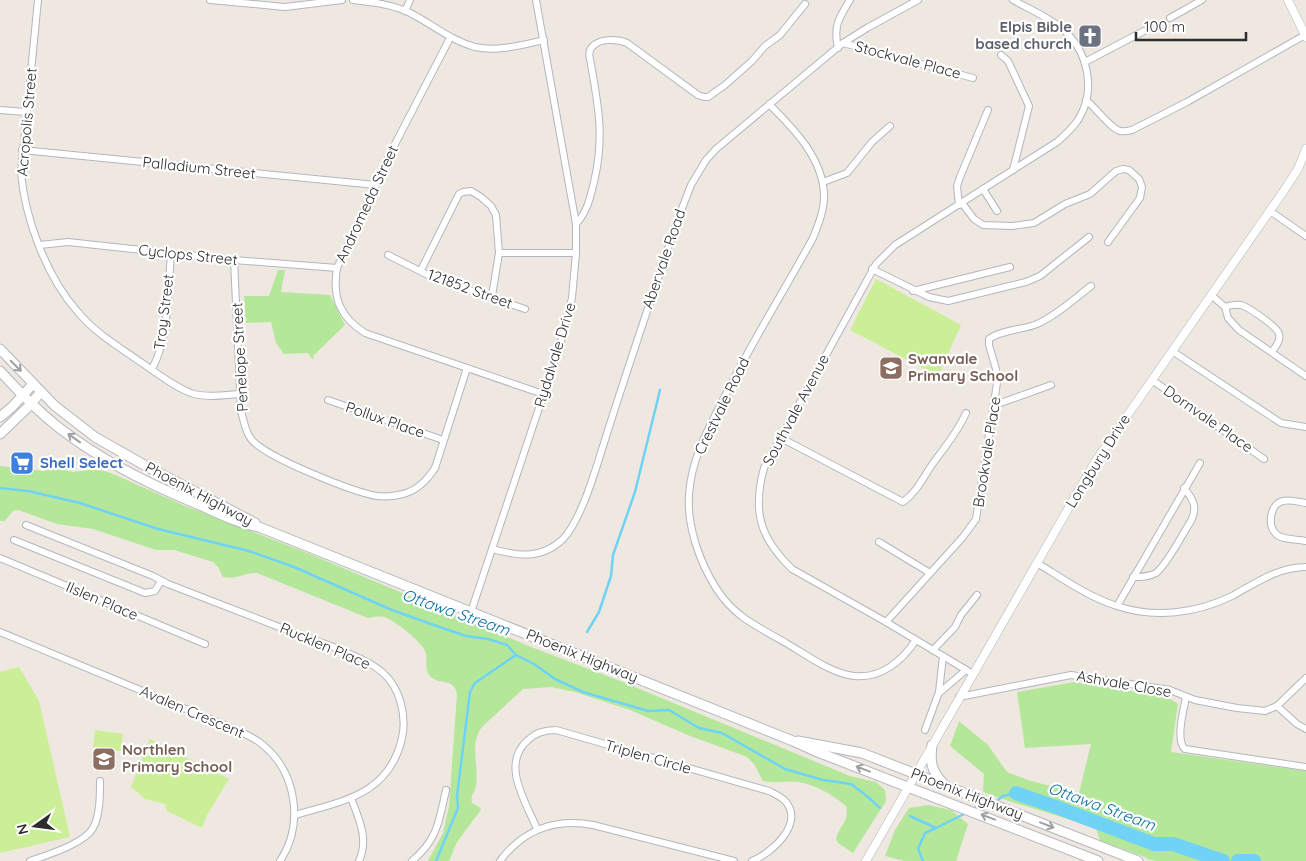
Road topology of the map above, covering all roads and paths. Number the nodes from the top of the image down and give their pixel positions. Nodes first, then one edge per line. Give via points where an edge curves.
1 (38, 0) edge
2 (210, 0) edge
3 (342, 0) edge
4 (353, 0) edge
5 (410, 0) edge
6 (536, 0) edge
7 (850, 0) edge
8 (918, 0) edge
9 (1013, 0) edge
10 (1202, 0) edge
11 (1288, 0) edge
12 (220, 1) edge
13 (805, 4) dead end
14 (405, 11) junction
15 (1170, 18) dead end
16 (1144, 31) dead end
17 (1306, 36) edge
18 (450, 38) junction
19 (544, 40) junction
20 (841, 45) junction
21 (1001, 55) dead end
22 (1085, 62) junction
23 (973, 78) dead end
24 (1086, 100) junction
25 (769, 104) junction
26 (0, 110) edge
27 (988, 110) dead end
28 (26, 112) junction
29 (890, 126) dead end
30 (1306, 149) edge
31 (22, 150) junction
32 (1013, 170) junction
33 (823, 182) junction
34 (376, 185) junction
35 (983, 189) junction
36 (961, 204) junction
37 (997, 211) dead end
38 (1270, 211) junction
39 (576, 224) junction
40 (1306, 236) edge
41 (1089, 237) dead end
42 (1108, 242) dead end
43 (40, 245) junction
44 (171, 253) junction
45 (499, 253) junction
46 (576, 254) junction
47 (388, 255) dead end
48 (234, 260) junction
49 (1010, 266) dead end
50 (337, 268) junction
51 (872, 269) junction
52 (421, 270) junction
53 (1090, 286) dead end
54 (913, 291) junction
55 (492, 296) junction
56 (1211, 296) junction
57 (1225, 307) junction
58 (525, 309) dead end
59 (0, 349) edge
60 (1172, 351) junction
61 (1272, 352) junction
62 (467, 368) junction
63 (152, 369) junction
64 (1, 372) edge
65 (1306, 375) edge
66 (1152, 380) junction
67 (33, 384) junction
68 (1052, 385) dead end
69 (41, 392) junction
70 (240, 394) junction
71 (544, 394) junction
72 (23, 396) junction
73 (328, 400) dead end
74 (31, 404) junction
75 (995, 405) junction
76 (966, 413) dead end
77 (2, 416) edge
78 (1306, 427) edge
79 (0, 434) edge
80 (781, 438) junction
81 (443, 440) junction
82 (1264, 459) dead end
83 (1200, 463) dead end
84 (1184, 488) junction
85 (1306, 503) edge
86 (26, 525) dead end
87 (259, 527) junction
88 (14, 540) dead end
89 (1306, 541) edge
90 (879, 542) dead end
91 (492, 549) junction
92 (0, 558) edge
93 (1037, 562) junction
94 (1306, 567) edge
95 (930, 572) junction
96 (1133, 577) junction
97 (161, 581) junction
98 (977, 595) dead end
99 (1117, 606) junction
100 (471, 612) junction
101 (886, 622) junction
102 (0, 632) edge
103 (916, 640) junction
104 (205, 644) dead end
105 (933, 650) junction
106 (944, 656) junction
107 (969, 672) junction
108 (1306, 678) edge
109 (938, 694) junction
110 (959, 697) junction
111 (1186, 697) junction
112 (1277, 706) junction
113 (1306, 729) edge
114 (925, 730) dead end
115 (793, 741) junction
116 (932, 745) junction
117 (1306, 767) edge
118 (916, 774) junction
119 (100, 781) dead end
120 (909, 786) junction
121 (946, 787) junction
122 (446, 790) dead end
123 (351, 798) junction
124 (295, 815) junction
125 (537, 829) junction
126 (30, 861) edge
127 (280, 861) edge
128 (359, 861) edge
129 (412, 861) edge
130 (500, 861) edge
131 (734, 861) edge
132 (752, 861) edge
133 (866, 861) edge
134 (1098, 861) edge
135 (1138, 861) edge

1 - 28 street, Acropolis Street
2 - 12 street
3 - 12 street via 285,7
4 - 14 street
5 - 14 street
6 - 19 street, Rydalvale Drive
7 - 20 street via 835,29
8 - 20 street, Abervale Road
9 - 22 street, Southvale Avenue via 1061,28 1073,40
10 - 15 street
11 - 17 street
13 - 39 street via 780,35 708,97 698,95 627,43 596,43 589,51 600,117 600,151 589,204
14 - 18 street
16 - 22 street
17 - 24 street via 1132,130 1123,132 1113,128
18 - 19 street via 475,47 491,48
18 - 34 street, Andromeda Street
19 - 39 street, Rydalvale Drive
20 - 23 street, Stockvale Place
20 - 25 street, Abervale Road
21 - 32 street via 1008,61 1029,106
22 - 24 street, Southvale Avenue via 1088,78
24 - 32 street, Southvale Avenue via 1077,122 1068,132
25 - 33 street, Crestvale Road via 790,125 817,163
25 - 91 street, Abervale Road via 716,149 691,184 573,525 562,539 542,552 518,555
26 - 28 street
27 - 36 street via 960,177
28 - 31 street, Acropolis Street
29 - 33 street via 847,173
30 - 38 street, Longbury Drive via 1298,169
31 - 34 street, Palladium Street
31 - 43 street, Acropolis Street via 22,193
32 - 35 street, Southvale Avenue
33 - 103 street, Crestvale Road via 823,207 813,238 735,377 695,462 689,496 690,519 708,573 729,604 744,618 823,664 854,676 868,675 895,664
34 - 50 street, Andromeda Street
35 - 36 street, Southvale Avenue
35 - 37 street
36 - 42 street via 983,225 1034,223 1065,204 1090,194 1116,171 1129,170 1142,187 1140,198
36 - 51 street, Southvale Avenue via 895,245
38 - 40 street
38 - 56 street, Longbury Drive
39 - 46 street, Rydalvale Drive
41 - 54 street via 1047,272 1026,282 948,301
43 - 44 street, Cyclops Street via 68,242
43 - 63 street, Acropolis Street via 55,280 77,312 103,336
44 - 48 street, Cyclops Street
44 - 63 street, Troy Street via 163,340
45 - 46 street
45 - 52 street via 494,210 481,197 470,191 463,192
45 - 55 street
46 - 71 street, Rydalvale Drive via 569,314
47 - 52 street, 121852 Street
48 - 50 street, Cyclops Street
48 - 70 street, Penelope Street
49 - 54 street
50 - 62 street, Andromeda Street via 336,294 344,315 353,325 365,333
51 - 54 street
51 - 80 street, Southvale Avenue
52 - 55 street, 121852 Street via 434,278
53 - 75 street, Brookvale Place via 1051,316 1031,326 991,336 988,341 996,369
55 - 58 street, 121852 Street
56 - 57 street
56 - 60 street, Longbury Drive
57 - 61 street via 1232,323
57 - 61 street via 1234,304 1245,307 1277,329 1279,341
59 -> 67 main road, Phoenix Highway
60 - 66 street, Longbury Drive
60 - 78 street via 1281,423
61 - 65 street
62 - 71 street, Andromeda Street
62 - 81 street, Penelope Street
63 - 70 street, Acropolis Street via 195,394
64 - 72 main road, Phoenix Highway
64 - 77 main road via 12,392 10,404
66 - 82 street, Dornvale Place
66 - 93 street, Longbury Drive via 1095,462
67 - 69 main road, Phoenix Highway
67 - 72 main road
68 - 75 street
69 - 74 main road
69 - 87 main road, Phoenix Highway via 95,437
70 - 81 street, Penelope Street via 246,430 262,448 271,455 364,493 391,496 413,491 435,468
71 - 91 street, Rydalvale Drive
72 - 74 main road, Phoenix Highway
72 - 77 main road
73 - 81 street, Pollux Place
74 - 79 main road
87 -> 74 main road, Phoenix Highway via 235,520 121,469 57,427
75 - 95 street, Brookvale Place via 976,519
76 - 80 street via 955,435 918,488 903,502
80 - 101 street, Southvale Avenue via 764,468 758,497 761,526 769,543 792,569
83 - 84 street
84 - 96 street
84 - 96 street via 1194,502 1195,514 1191,521 1157,572
85 - 89 street via 1288,500 1277,503 1271,522 1275,534
86 - 97 street, Rucklen Place
87 - 100 main road, Phoenix Highway
88 - 97 street via 145,593 156,591
90 - 95 street
91 - 100 street, Rydalvale Drive
92 - 104 street, Ilslen Place
93 - 99 street via 1086,592
93 - 107 street, Longbury Drive
94 - 99 street via 1280,571 1231,596 1196,609 1152,613
95 - 101 street, Brookvale Place
96 - 99 street
97 - 123 street, Rucklen Place via 365,661 383,672 401,706 403,734 399,750 385,776
98 - 105 street via 955,627
100 - 115 main road, Phoenix Highway
101 - 103 street, Southvale Avenue
102 - 124 street, Avalen Crescent via 252,737 283,769 293,796
103 - 105 street, Southvale Avenue
105 - 106 street, Southvale Avenue
106 - 107 street, Southvale Avenue
106 - 109 street
107 - 109 street
107 - 110 street, Longbury Drive
108 - 112 street
109 - 114 street
110 - 111 street, Ashvale Close via 1071,675 1170,690
110 - 116 street, Longbury Drive
111 - 112 street, Ashvale Close via 1258,711 1272,710
111 - 117 street via 1179,739 1185,749
112 - 113 street
115 - 118 main road, Phoenix Highway via 862,753
120 -> 115 main road, Phoenix Highway
116 - 118 street, Longbury Drive
116 - 121 main road via 931,764
118 - 120 street, Longbury Drive
118 - 121 main road, Phoenix Highway
119 - 126 street via 93,829 83,840
120 - 133 street, Longbury Drive
134 -> 120 main road, Phoenix Highway
121 -> 135 main road, Phoenix Highway
122 - 129 street via 435,833
123 - 124 street, Rucklen Place
123 - 128 street via 363,834 364,848
124 - 127 street, Avalen Crescent via 290,842
125 - 130 street via 515,844
125 - 131 street via 580,822
125 - 132 street, Triplen Circle via 514,766 522,744 530,737 556,730 770,791 778,796 790,809 790,827 760,858

